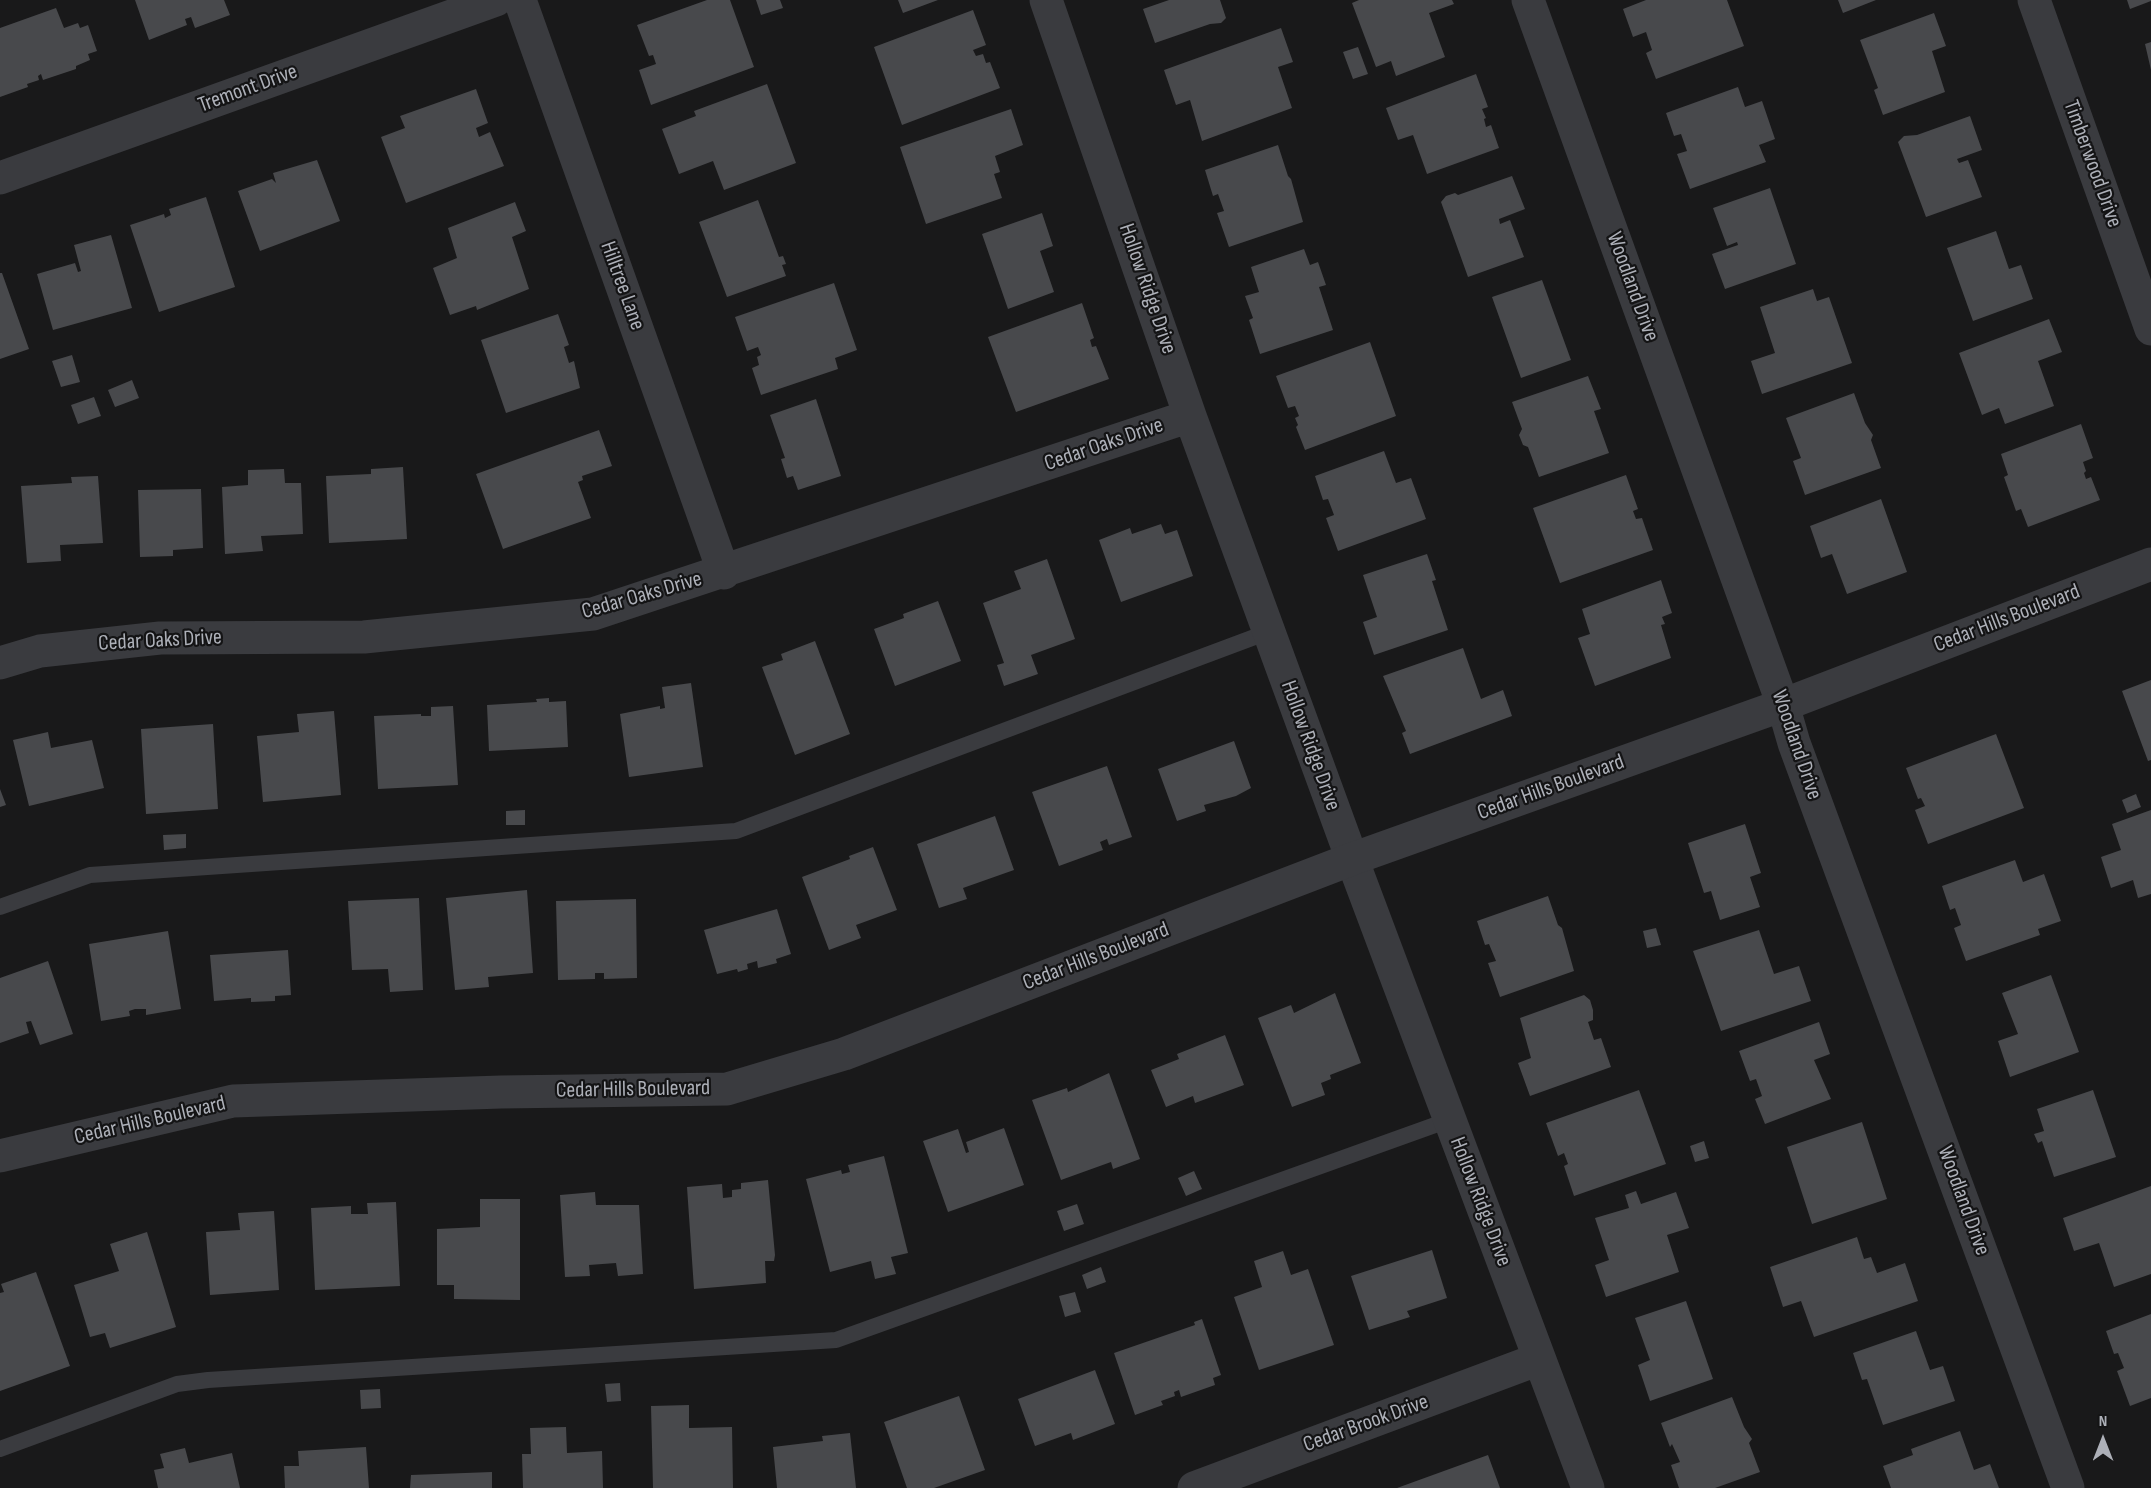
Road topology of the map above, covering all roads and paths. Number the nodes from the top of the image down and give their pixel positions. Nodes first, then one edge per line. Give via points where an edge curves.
1 (496, 0) edge
2 (520, 0) edge
3 (1046, 0) edge
4 (1528, 0) edge
5 (2034, 0) edge
6 (0, 178) edge
7 (2151, 329) edge
8 (1190, 416) junction
9 (2151, 564) edge
10 (724, 573) junction
11 (1268, 632) junction
12 (0, 663) edge
13 (1783, 705) junction
14 (1352, 859) junction
15 (0, 907) edge
16 (1449, 1120) junction
17 (0, 1156) edge
18 (1539, 1359) junction
19 (0, 1449) edge
20 (1194, 1488) edge
21 (1588, 1488) edge
22 (2068, 1488) edge

1 - 6 street, Tremont Drive
2 - 10 street, Hilltree Lane
3 - 8 street, Hollow Ridge Drive
4 - 13 street, Woodland Drive
5 - 7 street, Timberwood Drive
8 - 10 street, Cedar Oaks Drive
8 - 11 street, Hollow Ridge Drive
9 - 13 street, Cedar Hills Boulevard
10 - 12 street, Cedar Oaks Drive via 593,614 364,637 160,638 40,651
11 - 14 street, Hollow Ridge Drive
11 - 15 lane via 736,831 90,875
13 - 14 street, Cedar Hills Boulevard
13 - 22 street, Woodland Drive
14 - 16 street, Hollow Ridge Drive
14 - 17 street, Cedar Hills Boulevard via 844,1054 727,1089 233,1101
16 - 18 street, Hollow Ridge Drive
16 - 19 lane via 836,1340 177,1384
18 - 20 street, Cedar Brook Drive
18 - 21 street, Hollow Ridge Drive

